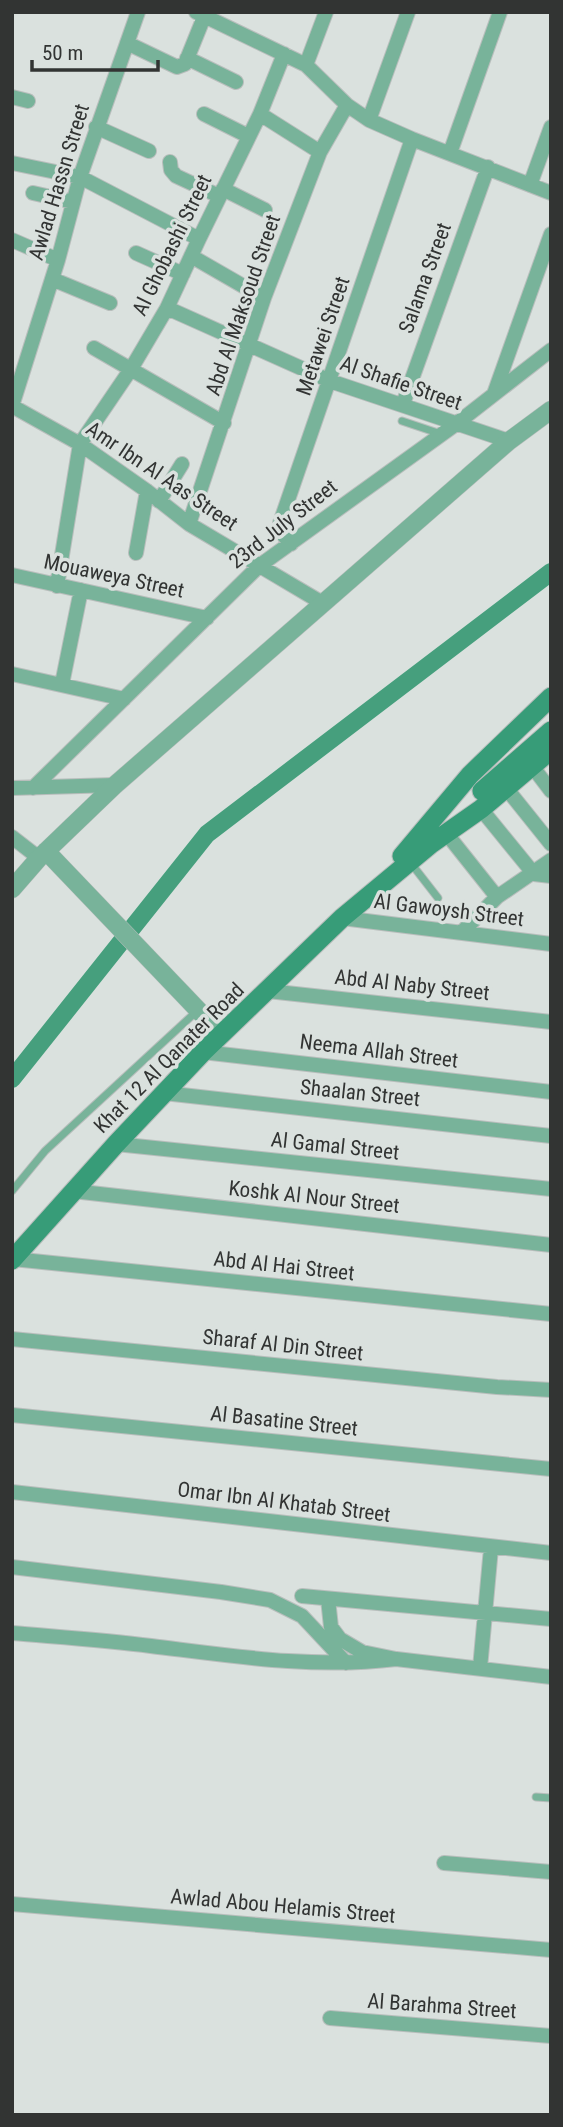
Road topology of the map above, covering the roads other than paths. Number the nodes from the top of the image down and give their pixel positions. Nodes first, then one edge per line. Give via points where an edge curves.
1 (138, 12) edge
2 (326, 12) edge
3 (408, 12) edge
4 (500, 12) edge
5 (200, 15) edge
6 (224, 19) edge
7 (127, 43) junction
8 (284, 54) junction
9 (187, 58) junction
10 (306, 65) junction
11 (236, 82) dead end
12 (12, 97) edge
13 (29, 102) dead end
14 (347, 105) junction
15 (204, 114) dead end
16 (260, 114) junction
17 (369, 120) junction
18 (96, 127) junction
19 (551, 127) edge
20 (248, 136) junction
21 (412, 139) junction
22 (149, 151) dead end
23 (320, 152) junction
24 (450, 153) junction
25 (170, 162) dead end
26 (12, 163) edge
27 (488, 167) junction
28 (79, 177) junction
29 (530, 185) junction
30 (551, 192) edge
31 (33, 193) dead end
32 (221, 193) junction
33 (73, 202) junction
34 (265, 210) dead end
35 (551, 234) edge
36 (199, 239) junction
37 (12, 240) edge
38 (136, 253) dead end
39 (191, 256) junction
40 (58, 260) junction
41 (183, 274) junction
42 (52, 279) junction
43 (264, 298) junction
44 (110, 303) dead end
45 (167, 308) junction
46 (250, 346) junction
47 (94, 348) dead end
48 (551, 350) edge
49 (131, 369) junction
50 (330, 381) junction
51 (494, 394) junction
52 (403, 404) junction
53 (12, 406) edge
54 (551, 410) edge
55 (401, 421) dead end
56 (224, 423) junction
57 (456, 424) junction
58 (442, 434) junction
59 (509, 441) junction
60 (80, 444) junction
61 (182, 464) dead end
62 (147, 491) junction
63 (159, 501) junction
64 (190, 524) junction
65 (291, 544) junction
66 (136, 553) dead end
67 (259, 566) junction
68 (12, 575) edge
69 (57, 586) junction
70 (81, 590) junction
71 (324, 604) junction
72 (207, 618) junction
73 (12, 674) edge
74 (62, 684) junction
75 (551, 697) edge
76 (124, 699) junction
77 (551, 712) edge
78 (551, 731) edge
79 (551, 750) edge
80 (532, 766) junction
81 (115, 785) junction
82 (12, 788) edge
83 (33, 788) junction
84 (506, 788) junction
85 (551, 791) edge
86 (481, 809) junction
87 (12, 837) edge
88 (433, 837) junction
89 (551, 844) edge
90 (43, 854) junction
91 (551, 860) edge
92 (410, 861) junction
93 (534, 874) junction
94 (551, 876) edge
95 (12, 888) edge
96 (367, 896) junction
97 (497, 897) junction
98 (438, 898) dead end
99 (342, 918) junction
100 (462, 932) junction
101 (551, 944) edge
102 (268, 991) junction
103 (197, 1010) junction
104 (551, 1021) edge
105 (221, 1034) junction
106 (203, 1052) junction
107 (551, 1092) edge
108 (164, 1093) junction
109 (551, 1136) edge
110 (116, 1144) junction
111 (551, 1189) edge
112 (12, 1191) edge
113 (73, 1191) junction
114 (551, 1245) edge
115 (13, 1260) edge
116 (551, 1314) edge
117 (12, 1339) edge
118 (551, 1390) edge
119 (12, 1415) edge
120 (551, 1469) edge
121 (12, 1492) edge
122 (491, 1548) junction
123 (551, 1553) edge
124 (12, 1567) edge
125 (302, 1597) dead end
126 (328, 1599) junction
127 (485, 1614) junction
128 (551, 1619) edge
129 (12, 1633) edge
130 (396, 1659) junction
131 (346, 1663) junction
132 (480, 1668) junction
133 (551, 1677) edge
134 (536, 1797) dead end
135 (551, 1798) edge
136 (444, 1863) dead end
137 (551, 1872) edge
138 (12, 1904) edge
139 (551, 1950) edge
140 (330, 2018) dead end
141 (551, 2036) edge

1 - 7 street, Awlad Hassn Street
2 - 10 street
3 - 17 street
4 - 24 street
5 - 6 street
5 - 9 street
6 - 8 street
7 - 9 street via 179,67
7 - 18 street, Awlad Hassn Street
8 - 10 street
8 - 16 street, Al Ghobashi Street
9 - 11 street
10 - 14 street
12 - 13 street
14 - 17 street
14 - 23 street, Abd Al Maksoud Street
15 - 20 street
16 - 20 street, Al Ghobashi Street
16 - 23 street
17 - 21 street
18 - 22 street
18 - 28 street, Awlad Hassn Street
19 - 29 street
20 - 32 street, Al Ghobashi Street
21 - 24 street
21 - 50 street, Metawei Street
23 - 43 street, Abd Al Maksoud Street
24 - 27 street
25 - 32 street via 176,176
26 - 28 street
27 - 29 street
27 - 52 street, Salama Street
28 - 33 street, Awlad Hassn Street
28 - 36 street
29 - 30 street
31 - 33 street
32 - 34 street
32 - 36 street, Al Ghobashi Street
33 - 40 street, Awlad Hassn Street
35 - 51 street
36 - 39 street, Al Ghobashi Street
37 - 40 street
38 - 41 street
39 - 41 street, Al Ghobashi Street
39 - 43 street
40 - 42 street, Awlad Hassn Street
41 - 45 street, Al Ghobashi Street
42 - 44 street
42 - 53 street, Awlad Hassn Street
43 - 46 street, Abd Al Maksoud Street
45 - 46 street, Al Shafie Street
45 - 49 street, Al Ghobashi Street
46 - 50 street, Al Shafie Street
46 - 56 street, Abd Al Maksoud Street
47 - 49 street
48 - 51 street, 23rd July Street
49 - 56 street
49 - 60 street, Al Ghobashi Street
50 - 52 street, Al Shafie Street
50 - 65 street, Metawei Street via 280,523 280,531
51 - 57 street, 23rd July Street
52 - 57 street, Al Shafie Street
53 - 60 street, Amr Ibn Al Aas Street
54 - 59 street
55 - 58 lane
56 - 64 street, Abd Al Maksoud Street
57 - 58 street, 23rd July Street
57 - 59 street, Al Shafie Street
58 - 65 street, 23rd July Street
59 - 71 street
60 - 62 street, Amr Ibn Al Aas Street
60 - 69 street
61 - 63 street
62 - 63 street, Amr Ibn Al Aas Street
62 - 66 street
63 - 64 street, Amr Ibn Al Aas Street
64 - 67 street, Amr Ibn Al Aas Street
65 - 67 street, 23rd July Street
67 - 71 street, Amr Ibn Al Aas Street
67 - 72 street, 23rd July Street
68 - 69 street, Mouaweya Street
69 - 70 street, Mouaweya Street
70 - 72 street, Mouaweya Street
70 - 74 street
71 - 81 street
72 - 76 street, 23rd July Street
73 - 74 street
74 - 76 street
75 - 88 main road, Khat 12 Al Qanater Road via 470,775
76 - 83 street, 23rd July Street
77 - 88 main road
78 - 88 main road
79 - 80 main road, Khat 12 Al Qanater Road
80 - 84 main road, Khat 12 Al Qanater Road
80 - 85 street
81 - 83 street
81 - 90 street
82 - 83 street
84 - 86 main road, Khat 12 Al Qanater Road
84 - 89 street
86 - 88 main road, Khat 12 Al Qanater Road
86 - 93 street
87 - 90 street
88 - 92 main road, Khat 12 Al Qanater Road
88 - 96 main road, Khat 12 Al Qanater Road
88 - 97 street
90 - 95 street
90 - 103 street via 75,881
91 - 93 street
92 - 96 main road, Khat 12 Al Qanater Road
92 - 98 lane
93 - 94 street
93 - 97 street
96 - 99 main road, Khat 12 Al Qanater Road
97 - 100 street
99 - 100 street, Al Gawoysh Street
99 - 102 main road, Khat 12 Al Qanater Road
100 - 101 street, Al Gawoysh Street
102 - 104 street, Abd Al Naby Street
102 - 105 main road, Khat 12 Al Qanater Road
103 - 105 street
103 - 112 lane via 45,1151
105 - 106 main road, Khat 12 Al Qanater Road
106 - 107 street, Neema Allah Street
106 - 108 main road, Khat 12 Al Qanater Road
108 - 109 street, Shaalan Street
108 - 110 main road, Khat 12 Al Qanater Road
110 - 111 street, Al Gamal Street
110 - 113 main road, Khat 12 Al Qanater Road
113 - 114 street, Koshk Al Nour Street
113 - 115 main road, Khat 12 Al Qanater Road
115 - 116 street, Abd Al Hai Street
117 - 118 street, Sharaf Al Din Street
119 - 120 street, Al Basatine Street
121 - 122 street, Omar Ibn Al Khatab Street
122 - 123 street, Omar Ibn Al Khatab Street
122 - 127 street
124 - 131 street via 270,1600 302,1616
125 - 126 street
126 - 127 street
126 - 130 street via 331,1626 341,1639 362,1652
127 - 128 street
127 - 132 street
129 - 131 street via 228,1657
130 - 131 street
130 - 132 street
132 - 133 street
134 - 135 lane
136 - 137 street
138 - 139 street, Awlad Abou Helamis Street
140 - 141 street, Al Barahma Street

